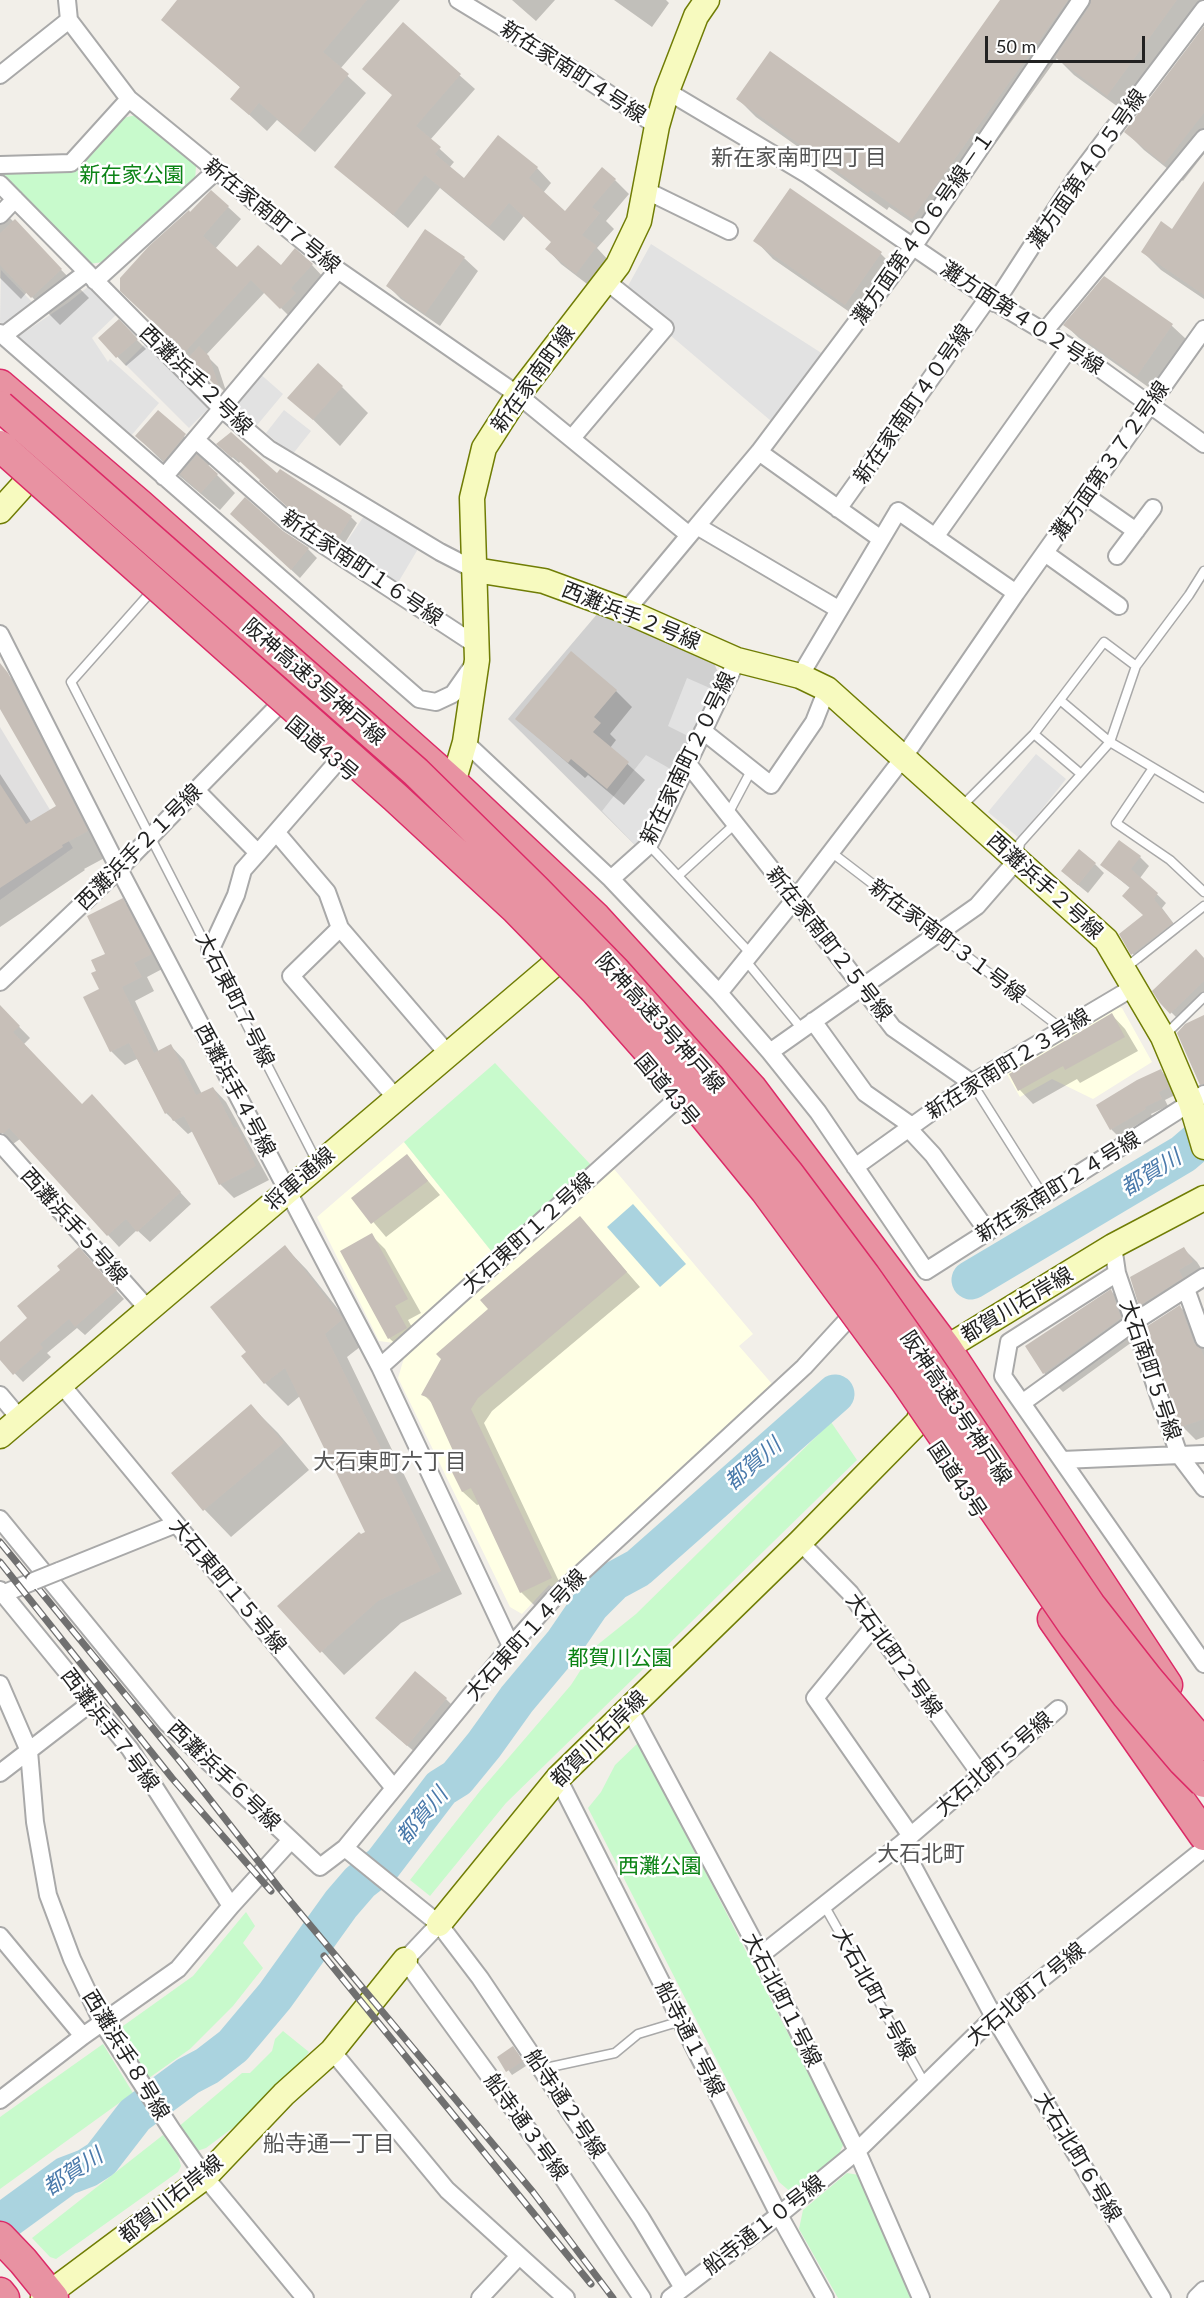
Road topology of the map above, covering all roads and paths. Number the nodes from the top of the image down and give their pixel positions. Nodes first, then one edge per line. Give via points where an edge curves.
1 (67, 0) edge
2 (458, 0) edge
3 (707, 0) edge
4 (1081, 0) edge
5 (1204, 9) edge
6 (69, 20) junction
7 (0, 75) edge
8 (667, 91) junction
9 (129, 99) junction
10 (657, 126) junction
11 (1204, 138) edge
12 (0, 165) edge
13 (216, 171) junction
14 (0, 184) edge
15 (645, 190) junction
16 (15, 199) junction
17 (0, 215) edge
18 (729, 231) dead end
19 (913, 247) junction
20 (338, 270) junction
21 (91, 276) junction
22 (606, 281) junction
23 (992, 301) junction
24 (1204, 329) edge
25 (1044, 332) junction
26 (1, 335) edge
27 (1070, 347) junction
28 (0, 385) edge
29 (518, 395) junction
30 (1151, 405) junction
31 (0, 406) edge
32 (222, 409) junction
33 (572, 438) junction
34 (196, 440) junction
35 (1204, 444) edge
36 (0, 446) edge
37 (759, 452) junction
38 (0, 460) edge
39 (164, 477) junction
40 (27, 481) junction
41 (1086, 496) junction
42 (1153, 508) dead end
43 (838, 509) junction
44 (0, 511) edge
45 (693, 530) junction
46 (1136, 531) junction
47 (935, 537) junction
48 (881, 539) junction
49 (1045, 553) junction
50 (1117, 556) dead end
51 (475, 570) junction
52 (1204, 571) edge
53 (1016, 593) junction
54 (149, 594) junction
55 (1119, 606) dead end
56 (838, 609) junction
57 (626, 610) junction
58 (0, 634) edge
59 (477, 653) junction
60 (737, 660) junction
61 (1136, 666) junction
62 (800, 676) junction
63 (827, 689) junction
64 (1060, 700) junction
65 (274, 710) junction
66 (704, 731) junction
67 (1034, 734) junction
68 (465, 742) junction
69 (1110, 742) junction
70 (903, 758) junction
71 (337, 762) junction
72 (688, 764) junction
73 (1153, 768) junction
74 (752, 769) junction
75 (1081, 774) junction
76 (453, 783) junction
77 (196, 790) junction
78 (1204, 798) edge
79 (960, 809) junction
80 (732, 819) junction
81 (276, 832) junction
82 (151, 836) junction
83 (650, 845) junction
84 (831, 852) junction
85 (258, 853) junction
86 (1017, 860) junction
87 (119, 869) junction
88 (678, 876) junction
89 (611, 879) junction
90 (1204, 892) edge
91 (795, 899) junction
92 (1204, 906) edge
93 (596, 918) junction
94 (340, 928) junction
95 (938, 933) junction
96 (210, 951) junction
97 (748, 957) junction
98 (557, 962) junction
99 (1129, 978) junction
100 (0, 982) edge
101 (862, 986) junction
102 (719, 993) junction
103 (1204, 997) edge
104 (808, 1025) junction
105 (1062, 1029) junction
106 (1163, 1037) junction
107 (770, 1052) junction
108 (448, 1054) junction
109 (972, 1083) junction
110 (396, 1098) junction
111 (676, 1100) junction
112 (1196, 1104) edge
113 (910, 1127) junction
114 (0, 1143) edge
115 (1204, 1147) edge
116 (318, 1164) junction
117 (855, 1167) junction
118 (288, 1190) junction
119 (1044, 1197) junction
120 (1204, 1198) edge
121 (988, 1232) junction
122 (1113, 1246) junction
123 (1117, 1273) junction
124 (1204, 1276) edge
125 (1186, 1289) junction
126 (148, 1309) junction
127 (848, 1319) junction
128 (1134, 1322) junction
129 (1204, 1339) edge
130 (946, 1348) junction
131 (380, 1367) junction
132 (61, 1384) junction
133 (0, 1395) edge
134 (1022, 1403) junction
135 (21, 1420) junction
136 (918, 1422) junction
137 (0, 1436) edge
138 (1204, 1454) edge
139 (1179, 1455) junction
140 (1062, 1460) junction
141 (1204, 1488) edge
142 (0, 1519) edge
143 (176, 1524) junction
144 (800, 1542) junction
145 (1, 1593) edge
146 (874, 1626) junction
147 (511, 1646) junction
148 (1204, 1664) edge
149 (0, 1684) edge
150 (92, 1702) junction
151 (629, 1708) junction
152 (1058, 1709) dead end
153 (1204, 1742) edge
154 (29, 1751) junction
155 (0, 1773) edge
156 (981, 1775) junction
157 (558, 1778) junction
158 (1204, 1782) edge
159 (394, 1788) junction
160 (1204, 1835) edge
161 (291, 1840) junction
162 (906, 1840) junction
163 (1204, 1849) edge
164 (350, 1852) junction
165 (824, 1905) junction
166 (231, 1906) junction
167 (439, 1924) junction
168 (0, 1936) edge
169 (760, 1955) junction
170 (405, 1960) junction
171 (994, 2017) junction
172 (681, 2021) junction
173 (103, 2024) junction
174 (83, 2036) junction
175 (332, 2051) junction
176 (541, 2069) junction
177 (925, 2084) junction
178 (0, 2100) edge
179 (857, 2151) junction
180 (205, 2177) junction
181 (779, 2215) junction
182 (0, 2237) edge
183 (519, 2256) junction
184 (1204, 2290) edge
185 (0, 2293) edge
186 (677, 2293) edge
187 (48, 2297) edge
188 (4, 2298) edge
189 (305, 2298) edge
190 (480, 2298) edge
191 (566, 2298) edge
192 (642, 2298) edge
193 (825, 2298) edge
194 (921, 2298) edge
195 (1162, 2298) edge
196 (1196, 2298) edge

1 - 6 street
2 - 10 street, 新在家南町４号線
3 - 8 street, 新在家南町線 via 696,16
4 - 19 street, 灘方面第４０６号線－１
5 - 23 street, 灘方面第４０５号線 via 1076,178
6 - 7 street
6 - 9 street, 新在家南町７号線
8 - 10 street, 新在家南町線
8 - 19 street, 灘方面第４０２号線 via 808,175
9 - 12 street via 71,163
9 - 13 street, 新在家南町７号線
10 - 15 street, 新在家南町線
11 - 25 street
13 - 20 street, 新在家南町７号線
13 - 21 street
14 - 16 street, 西灘浜手２号線
15 - 18 street
15 - 22 street, 新在家南町線 via 639,220
16 - 17 street
16 - 21 street, 西灘浜手２号線
19 - 23 street, 灘方面第４０２号線
19 - 37 street, 灘方面第４０６号線－１
20 - 29 street, 新在家南町７号線
20 - 32 street
21 - 26 street
21 - 32 street, 西灘浜手２号線
22 - 29 street, 新在家南町線
22 - 33 street via 665,328
23 - 25 street, 灘方面第４０２号線
23 - 43 street, 新在家南町４０号線
24 - 30 street, 灘方面第３７２号線
25 - 27 street, 灘方面第４０２号線
26 - 39 street
27 - 30 street, 灘方面第４０２号線
27 - 47 street
28 - 76 highway
29 - 33 street, 新在家南町７号線
29 - 51 street, 新在家南町線 via 484,448 474,488
30 - 35 street, 灘方面第４０２号線
30 - 41 street, 灘方面第３７２号線
31 - 153 highway, 阪神高速3号神戸線, bridge via 416,772 615,971 788,1173 921,1354 1090,1605
32 - 34 street
32 - 51 street, 西灘浜手２号線 via 269,449
33 - 45 street, 新在家南町７号線
34 - 39 street
34 - 59 street, 新在家南町１６号線 via 290,523
36 - 158 highway, 阪神高速3号神戸線, bridge via 404,805 516,909 596,991 766,1191 842,1291 1074,1626 1126,1694
37 - 43 street
37 - 45 street, 灘方面第４０６号線－１
38 - 40 highway, 国道43号
39 - 59 street via 419,699 436,702 453,694
40 - 44 street
40 - 54 highway, 国道43号
41 - 46 street
41 - 49 street, 灘方面第３７２号線
42 - 46 street
43 - 48 street
45 - 56 street, 新在家南町７号線
45 - 57 street, 灘方面第４０６号線－１
46 - 50 street
47 - 48 street via 898,512
47 - 53 street
48 - 56 street
49 - 53 street, 灘方面第３７２号線
49 - 55 street
51 - 57 street, 西灘浜手２号線 via 544,581
51 - 59 street, 新在家南町線
52 - 61 lane
53 - 70 street, 灘方面第３７２号線
54 - 65 highway, 国道43号
54 - 82 lane, 大石東町７号線 via 71,682
56 - 62 street
57 - 60 street, 西灘浜手２号線
58 - 87 street, 西灘浜手４号線
59 - 68 street, 新在家南町線
60 - 62 street, 西灘浜手２号線
60 - 66 street, 新在家南町２０号線
61 - 64 lane via 1104,642
61 - 69 lane
62 - 63 street, 西灘浜手２号線
63 - 70 street, 西灘浜手２号線
63 - 74 street via 814,722 771,785
64 - 67 lane
64 - 69 lane
65 - 71 highway, 国道43号
65 - 77 street, 西灘浜手２１号線
66 - 72 street, 新在家南町２０号線
66 - 74 street
67 - 75 lane
67 - 79 lane
68 - 76 street, 新在家南町線
68 - 89 street
69 - 73 lane
69 - 75 lane
70 - 79 street, 西灘浜手２号線
70 - 84 street, 灘方面第３７２号線
71 - 81 street
71 - 98 highway, 国道43号
72 - 80 street, 新在家南町２５号線
72 - 83 street, 新在家南町２０号線
73 - 78 lane
73 - 90 lane via 1116,823 1170,860
74 - 80 lane
75 - 86 lane via 1020,843
76 - 93 highway
77 - 82 street, 西灘浜手２１号線
77 - 85 street
79 - 86 street, 西灘浜手２号線
80 - 88 lane
80 - 91 street, 新在家南町２５号線
81 - 85 street
81 - 94 street via 327,892
82 - 87 street, 西灘浜手２１号線
82 - 96 lane, 大石東町７号線
83 - 88 lane
83 - 89 street, 新在家南町２０号線
84 - 91 street, 灘方面第３７２号線
84 - 95 lane, 新在家南町３１号線
85 - 96 street via 243,870
86 - 95 street via 977,906
86 - 99 street, 西灘浜手２号線 via 1106,940
87 - 100 street, 西灘浜手２１号線
87 - 118 street, 西灘浜手４号線
88 - 97 lane
89 - 102 street
91 - 97 street, 灘方面第３７２号線
91 - 101 street, 新在家南町２５号線
92 - 99 lane
93 - 98 street, 将軍通線
93 - 130 highway via 751,1088
94 - 108 street
94 - 110 street via 291,976
95 - 101 street
95 - 105 lane, 新在家南町３１号線
96 - 116 lane, 大石東町７号線
97 - 102 street, 灘方面第３７２号線
97 - 104 lane
98 - 108 street, 将軍通線
98 - 111 highway, 国道43号
99 - 105 street, 新在家南町２３号線
99 - 106 street, 西灘浜手２号線
101 - 104 street
101 - 109 street, 新在家南町２５号線 via 893,1028
102 - 107 street
103 - 106 lane
104 - 107 street
104 - 113 street via 865,1093
105 - 109 street, 新在家南町２３号線
106 - 112 street, 西灘浜手２号線
107 - 117 street
108 - 110 street, 将軍通線
109 - 113 street, 新在家南町２３号線
109 - 119 lane, 新在家南町２５号線
110 - 116 street, 将軍通線
111 - 127 highway, 国道43号
111 - 131 street, 大石東町１２号線
112 - 115 street, 西灘浜手２号線
112 - 119 street, 新在家南町２４号線
113 - 117 street, 新在家南町２３号線
113 - 121 street
114 - 126 street, 西灘浜手５号線
116 - 118 street, 将軍通線
117 - 121 street, 新在家南町２４号線 via 926,1271
118 - 126 street, 将軍通線
118 - 131 street, 西灘浜手４号線
119 - 121 street, 新在家南町２４号線
120 - 122 street, 都賀川右岸線
122 - 123 street, 大石南町５号線
122 - 130 street, 都賀川右岸線
123 - 128 street, 大石南町５号線
123 - 134 street via 1010,1342 1002,1376
124 - 125 street
125 - 128 street
125 - 129 street
126 - 132 street, 将軍通線
127 - 136 highway, 国道43号
127 - 147 street, 大石東町１４号線 via 804,1367 553,1599
128 - 134 street
128 - 139 street, 大石南町５号線
130 - 136 street, 都賀川右岸線
130 - 153 highway
131 - 147 street, 西灘浜手４号線
132 - 135 street, 将軍通線
132 - 143 street, 大石東町１５号線
133 - 135 street
134 - 140 street
135 - 137 street, 将軍通線
136 - 144 street, 都賀川右岸線
136 - 160 highway, 国道43号
138 - 139 street
139 - 140 street
139 - 141 street, 大石南町５号線
140 - 148 street
142 - 161 street, 西灘浜手６号線 via 167,1723
143 - 145 street, bridge
143 - 159 street, 大石東町１５号線
144 - 146 street, 大石北町２号線 via 850,1593
144 - 151 street, 都賀川右岸線
145 - 150 street, 西灘浜手７号線
146 - 156 street, 大石北町２号線
146 - 162 street, 大石北町６号線 via 814,1698
147 - 159 street, 大石東町１４号線
149 - 154 street, 西灘浜手８号線
150 - 154 street
150 - 166 street, 西灘浜手７号線 via 130,1749
151 - 157 street, 都賀川右岸線
151 - 169 street, 大石北町１号線
152 - 156 street, 大石北町５号線
154 - 155 street
154 - 173 street, 西灘浜手８号線 via 35,1822 48,1895 72,1959
156 - 162 street, 大石北町５号線
157 - 167 street, 都賀川右岸線
157 - 172 street, 船寺通１号線
159 - 164 street, 大石東町１４号線
161 - 164 street, 大石東町１４号線 via 320,1867
161 - 166 street, 西灘浜手６号線
162 - 165 street, 大石北町５号線
162 - 171 street, 大石北町６号線
163 - 171 street, 大石北町７号線
164 - 167 street
165 - 169 street, 大石北町５号線
165 - 177 lane, 大石北町４号線
166 - 173 street, 西灘浜手６号線 via 178,1969
167 - 170 street, 都賀川右岸線
167 - 176 street, 船寺通２号線
168 - 174 street
169 - 179 street, 大石北町１号線
170 - 175 street, 都賀川右岸線
170 - 192 street, 船寺通３号線 via 561,2175
171 - 177 street, 大石北町７号線
171 - 195 street, 大石北町６号線
172 - 176 lane via 638,2034 615,2052
172 - 181 street, 船寺通１号線
173 - 174 street, 西灘浜手６号線
173 - 180 street, 西灘浜手８号線
174 - 178 street, 西灘浜手６号線
175 - 180 street, 都賀川右岸線 via 284,2094
175 - 183 street via 447,2190
176 - 186 street, 船寺通２号線 via 642,2218
177 - 179 street, 大石北町７号線
179 - 181 street, 船寺通１０号線
179 - 194 street, 大石北町１号線
180 - 187 street, 都賀川右岸線
180 - 189 street, 西灘浜手８号線
181 - 186 street, 船寺通１０号線
181 - 193 street, 船寺通１号線
182 - 187 highway
183 - 190 street
183 - 191 street
184 - 196 street
185 - 188 highway

